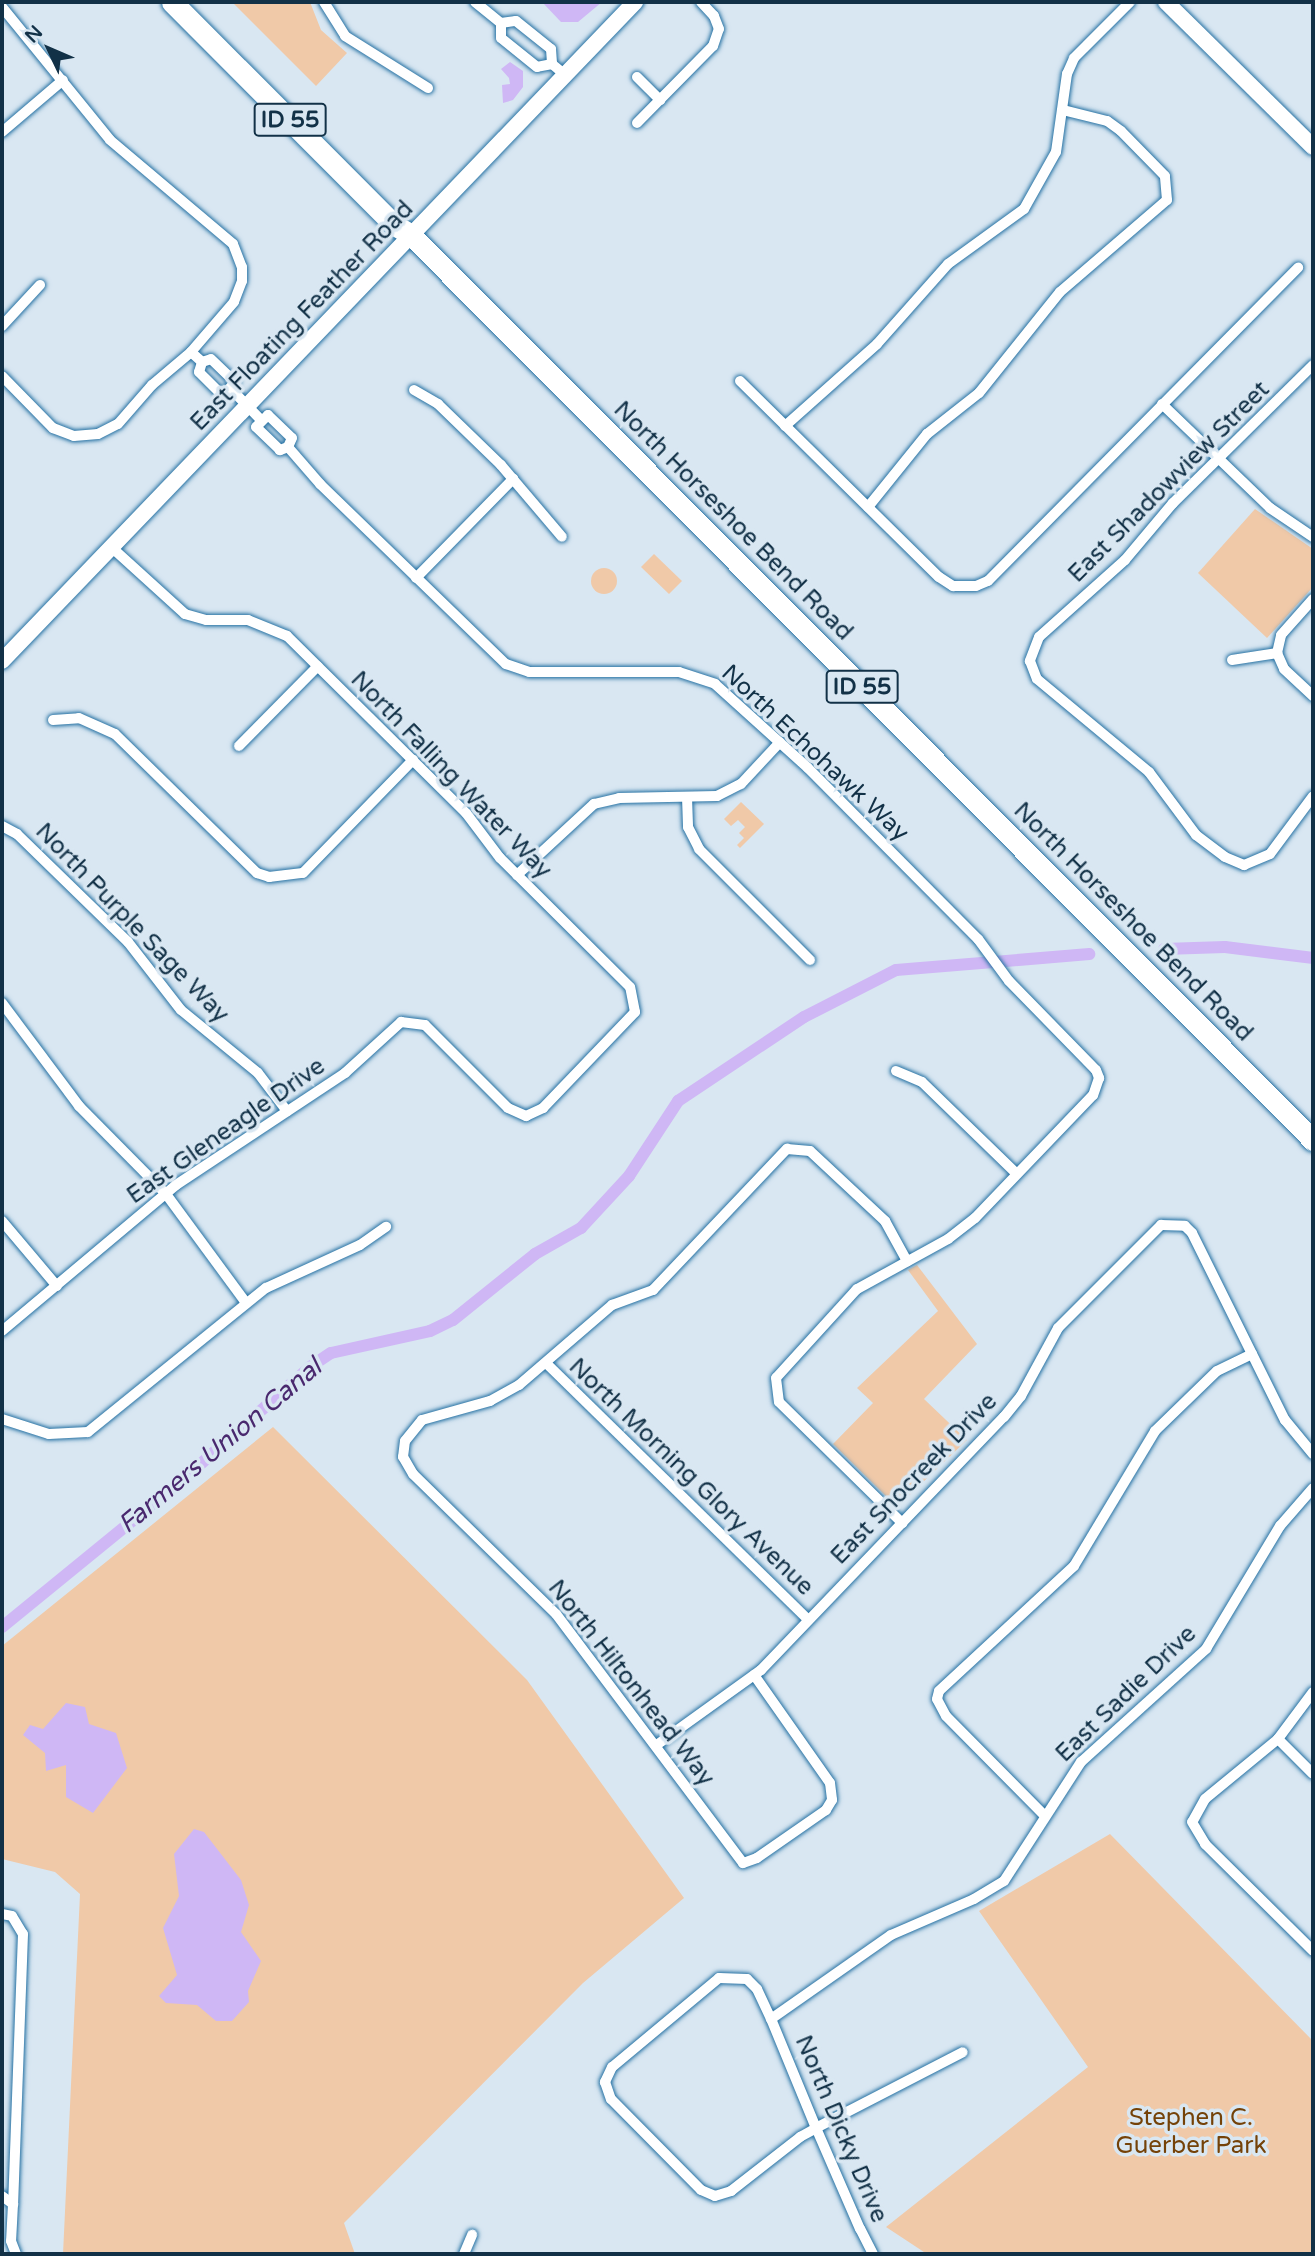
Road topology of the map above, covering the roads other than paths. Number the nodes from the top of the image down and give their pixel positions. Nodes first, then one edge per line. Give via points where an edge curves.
1 (172, 2) edge
2 (324, 2) edge
3 (475, 2) edge
4 (635, 2) edge
5 (701, 2) edge
6 (1130, 2) edge
7 (1166, 2) edge
8 (2, 8) edge
9 (501, 23) junction
10 (558, 70) junction
11 (637, 78) dead end
12 (63, 80) junction
13 (428, 88) dead end
14 (660, 100) junction
15 (1063, 110) junction
16 (637, 123) dead end
17 (2, 132) edge
18 (1313, 147) edge
19 (411, 235) junction
20 (1298, 268) dead end
21 (40, 285) dead end
22 (2, 326) edge
23 (191, 352) junction
24 (202, 362) junction
25 (1313, 365) edge
26 (2, 376) edge
27 (740, 381) dead end
28 (232, 390) junction
29 (414, 390) dead end
30 (1163, 404) junction
31 (247, 406) junction
32 (260, 419) junction
33 (785, 426) junction
34 (288, 447) junction
35 (1218, 457) junction
36 (513, 479) junction
37 (868, 507) junction
38 (562, 537) dead end
39 (1313, 537) edge
40 (111, 547) junction
41 (416, 578) junction
42 (1313, 599) edge
43 (1277, 653) junction
44 (1232, 660) dead end
45 (2, 661) edge
46 (318, 666) junction
47 (1313, 696) edge
48 (53, 720) dead end
49 (780, 742) junction
50 (239, 746) dead end
51 (413, 760) junction
52 (1313, 796) edge
53 (687, 797) junction
54 (2, 826) edge
55 (517, 876) junction
56 (810, 960) dead end
57 (2, 1003) edge
58 (409, 1020) joint
59 (897, 1071) dead end
60 (287, 1111) junction
61 (1313, 1140) edge
62 (1017, 1174) junction
63 (166, 1194) junction
64 (2, 1221) edge
65 (386, 1227) dead end
66 (907, 1261) junction
67 (57, 1286) junction
68 (246, 1303) junction
69 (2, 1331) edge
70 (1252, 1354) junction
71 (546, 1363) junction
72 (2, 1419) edge
73 (1313, 1454) edge
74 (1313, 1488) edge
75 (902, 1523) junction
76 (808, 1620) junction
77 (754, 1675) junction
78 (1313, 1692) edge
79 (1278, 1739) junction
80 (658, 1744) junction
81 (1313, 1774) edge
82 (1044, 1815) junction
83 (2, 1914) edge
84 (1313, 1951) edge
85 (771, 2019) junction
86 (963, 2052) dead end
87 (816, 2128) junction
88 (2, 2196) edge
89 (12, 2204) junction
90 (471, 2235) dead end
91 (16, 2254) edge
92 (464, 2254) edge
93 (873, 2254) edge

1 - 19 highway, North Horseshoe Bend Road / ID 55 via 393,224
2 - 13 street via 345,36
3 - 9 street
4 - 10 main road, East Floating Feather Road
5 - 14 street via 719,29 713,46
6 - 15 street via 1074,58 1067,74
7 - 18 main road
8 - 12 street
9 - 10 street via 516,21 551,49
9 - 10 street via 501,38 537,67
10 - 19 main road, East Floating Feather Road
11 - 14 street
12 - 17 street
12 - 23 street via 128,159 233,244 239,255 242,281 234,302
14 - 16 street
15 - 33 street via 1056,152 1024,208 948,264 877,344
15 - 37 street via 1107,121 1121,131 1165,176 1168,193 1162,207 1060,292 979,393 927,433
19 - 31 main road, East Floating Feather Road
19 - 61 highway, North Horseshoe Bend Road / ID 55
20 - 30 street
21 - 22 street
23 - 24 street
23 - 26 street via 152,385 118,424 97,434 74,436 53,429
24 - 28 street via 211,359 235,382
24 - 28 street via 199,372 223,396
25 - 35 street, East Shadowview Street
27 - 33 street
28 - 31 street, North Echohawk Way
29 - 36 street via 438,404
30 - 35 street
30 - 37 street via 988,581 966,588 939,577
31 - 32 street, North Echohawk Way
31 - 40 main road, East Floating Feather Road
32 - 34 street, North Echohawk Way via 256,427 280,450
32 - 34 street, North Echohawk Way via 268,415 292,438
33 - 37 street
34 - 41 street, North Echohawk Way
35 - 39 street via 1270,508
35 - 52 street, East Shadowview Street via 1125,559 1038,637 1030,661 1037,680 1149,772 1196,835 1224,858 1244,865 1270,854
36 - 38 street
36 - 41 street
40 - 45 main road, East Floating Feather Road
40 - 46 street, North Falling Water Way via 185,614 272,626
41 - 49 street, North Echohawk Way via 496,656 517,669 692,673 715,684
42 - 43 street via 1281,635
43 - 44 street
43 - 47 street via 1284,669
46 - 50 street
46 - 51 street, North Falling Water Way
48 - 51 street via 79,718 106,728 257,873 280,879 303,873
49 - 53 street via 730,792
49 - 62 street, North Echohawk Way via 1091,1063 1099,1078 1093,1095
51 - 55 street, North Falling Water Way via 466,813
53 - 55 street via 619,798 594,804
53 - 56 street via 688,827 699,849
54 - 60 street, North Purple Sage Way via 17,834 128,942 181,1010 258,1073
55 - 58 street, North Falling Water Way via 630,987 636,1003 630,1020 543,1108 526,1116 508,1108 425,1025
57 - 63 street via 79,1106
58 - 60 street, East Gleneagle Drive via 394,1027 345,1073
59 - 62 street via 922,1082
60 - 63 street, East Gleneagle Drive
62 - 66 street via 960,1230
63 - 67 street, East Gleneagle Drive
63 - 68 street
64 - 67 street
65 - 68 street via 360,1245 288,1275
66 - 71 street via 885,1221 810,1151 799,1147 779,1154 668,1278 653,1290 612,1305
66 - 75 street via 857,1289 780,1370 775,1387 779,1402
67 - 69 street, East Gleneagle Drive
68 - 72 street via 103,1424 72,1436
70 - 73 street via 1285,1420
70 - 75 street, East Snocreek Drive via 1192,1233 1173,1223 1150,1232 1058,1328 1004,1417
70 - 82 street via 1217,1371 1155,1431 1074,1566 943,1684 937,1699 946,1716
71 - 76 street, North Morning Glory Avenue
71 - 80 street, North Hiltonhead Way via 490,1401 422,1420 405,1441 403,1457 413,1474 556,1614
74 - 82 street, East Sadie Drive via 1280,1527 1206,1648 1081,1762
75 - 76 street, East Snocreek Drive
76 - 77 street, East Snocreek Drive
77 - 80 street, East Snocreek Drive
77 - 80 street, North Hiltonhead Way via 830,1783 832,1800 816,1817 743,1863
78 - 79 street
79 - 81 street
79 - 84 street via 1205,1799 1192,1822 1205,1844
82 - 85 street, East Sadie Drive via 1004,1881 891,1935
83 - 89 street via 12,1916 23,1934
85 - 87 street, North Dicky Drive
85 - 87 street, North Dicky Drive via 747,1979 719,1978 612,2067 605,2082 611,2099 701,2190 715,2196 732,2191
86 - 87 street
87 - 93 street, North Dicky Drive
88 - 89 street
89 - 91 street via 11,2241
90 - 92 street

